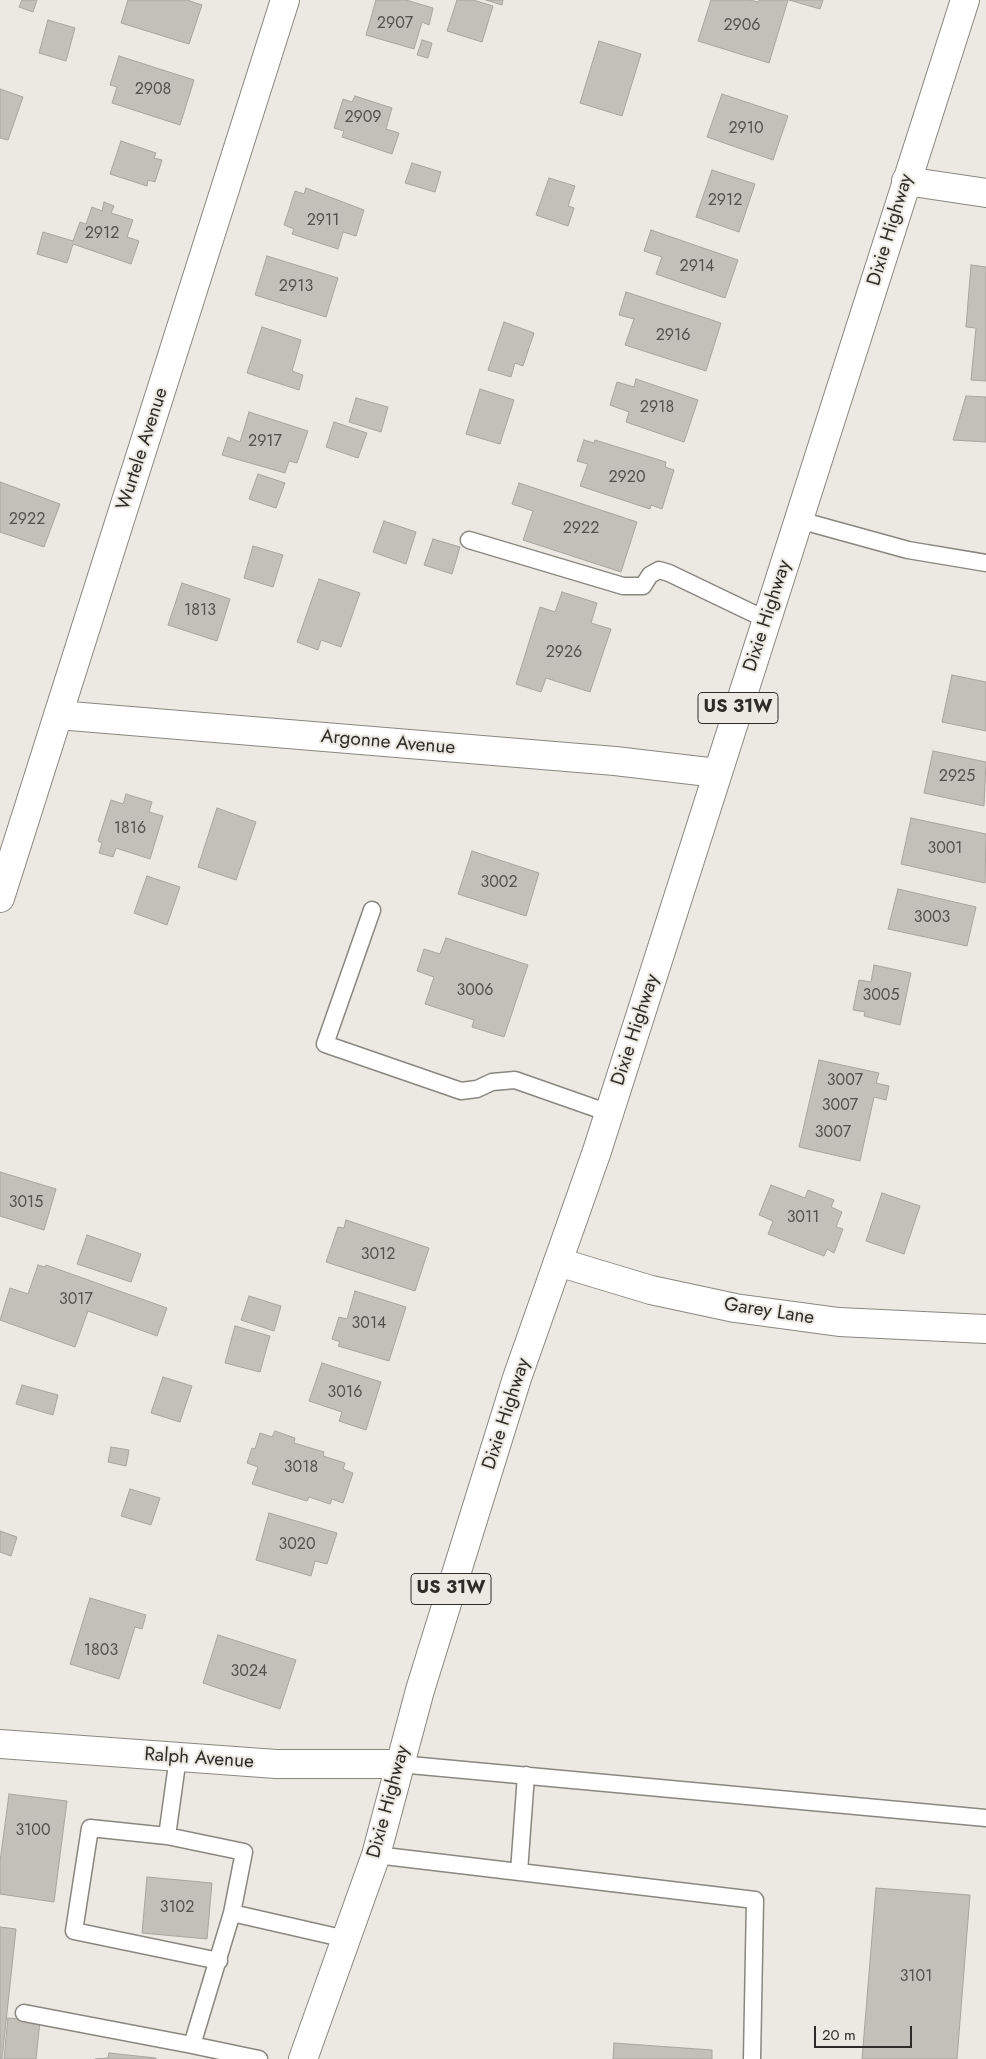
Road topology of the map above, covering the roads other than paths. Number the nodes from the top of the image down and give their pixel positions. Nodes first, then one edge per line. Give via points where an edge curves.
1 (285, 0) edge
2 (965, 0) edge
3 (906, 181) junction
4 (986, 193) edge
5 (799, 520) junction
6 (469, 540) dead end
7 (986, 563) edge
8 (767, 620) junction
9 (58, 715) junction
10 (717, 773) junction
11 (0, 898) edge
12 (372, 910) dead end
13 (609, 1114) junction
14 (558, 1262) junction
15 (986, 1329) edge
16 (0, 1744) edge
17 (178, 1757) junction
18 (399, 1764) junction
19 (526, 1776) junction
20 (986, 1818) edge
21 (167, 1836) junction
22 (376, 1855) junction
23 (519, 1872) junction
24 (232, 1914) junction
25 (346, 1939) junction
26 (219, 1961) junction
27 (24, 2013) dead end
28 (192, 2045) junction
29 (259, 2059) edge
30 (303, 2059) edge
31 (752, 2059) edge

1 - 9 street, Wurtele Avenue
2 - 3 street, Dixie Highway / US 31W
3 - 4 street
3 - 5 street, Dixie Highway / US 31W
5 - 7 lane via 908,550
5 - 8 street, Dixie Highway / US 31W
6 - 8 lane via 623,586 643,586 650,575 659,570
8 - 10 street, Dixie Highway / US 31W
9 - 10 street, Argonne Avenue
9 - 11 street, Wurtele Avenue
10 - 13 street, Dixie Highway / US 31W
12 - 13 lane via 325,1044 461,1091 478,1089 492,1082 515,1080
13 - 14 street, Dixie Highway / US 31W
14 - 15 street, Garey Lane via 651,1290 735,1308 839,1322
14 - 18 street, Dixie Highway / US 31W via 518,1378
16 - 17 street, Ralph Avenue
17 - 18 street, Ralph Avenue via 276,1764
17 - 21 lane
18 - 19 lane
18 - 22 street, Dixie Highway / US 31W
19 - 20 lane
19 - 23 lane
21 - 24 lane via 244,1852
21 - 26 lane via 90,1828 74,1931
22 - 23 lane
22 - 25 street, Dixie Highway / US 31W
23 - 31 lane via 755,1900
24 - 25 lane
24 - 26 lane
25 - 30 street, Dixie Highway / US 31W
26 - 28 lane
27 - 28 lane
28 - 29 lane

